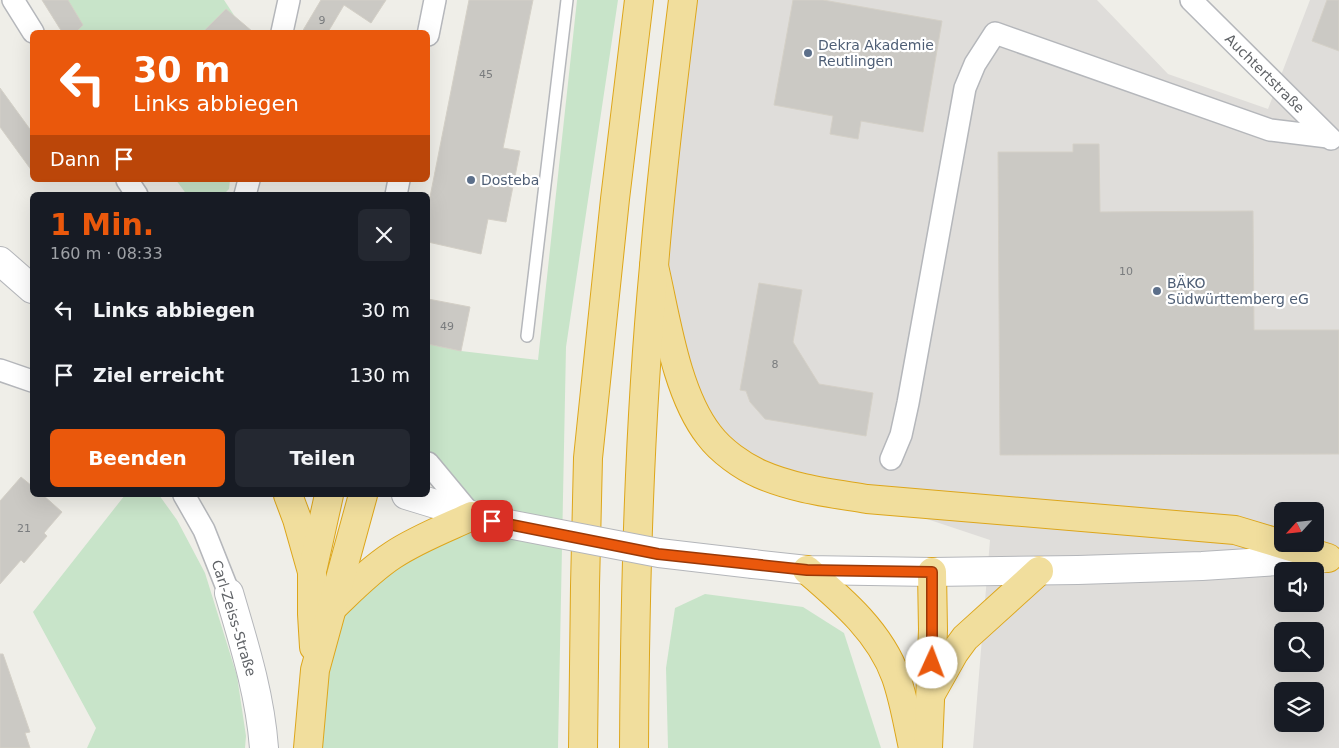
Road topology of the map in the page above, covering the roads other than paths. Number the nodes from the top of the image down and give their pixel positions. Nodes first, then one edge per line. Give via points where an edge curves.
1 (13, 0) edge
2 (289, 0) edge
3 (435, 0) edge
4 (567, 0) edge
5 (639, 0) edge
6 (683, 0) edge
7 (1191, 0) edge
8 (32, 30) edge
9 (282, 30) edge
10 (429, 30) edge
11 (1333, 141) edge
12 (0, 261) edge
13 (654, 266) junction
14 (30, 287) edge
15 (527, 336) dead end
16 (0, 370) edge
17 (30, 380) edge
18 (891, 459) dead end
19 (430, 465) edge
20 (185, 497) edge
21 (289, 497) edge
22 (329, 497) edge
23 (363, 497) edge
24 (413, 497) edge
25 (482, 518) junction
26 (1334, 558) edge
27 (807, 570) junction
28 (1039, 570) junction
29 (312, 572) junction
30 (932, 572) junction
31 (229, 593) joint
32 (332, 608) junction
33 (315, 670) junction
34 (930, 696) junction
35 (264, 748) edge
36 (308, 748) edge
37 (583, 748) edge
38 (634, 748) edge
39 (913, 748) edge
40 (928, 748) edge

1 - 8 street
2 - 9 street
3 - 10 street
4 - 15 lane
5 - 37 highway via 588,458
6 - 13 highway
7 - 11 street, Auchtertstraße
11 - 18 street via 1270,130 995,34 975,64 965,88 908,403
12 - 14 main road
13 - 26 highway via 678,367 694,409 709,435 734,458 760,474 814,491 868,499 1235,530
13 - 38 highway via 641,454
16 - 17 street
19 - 25 street
20 - 31 street, Carl-Zeiss-Straße via 204,530
21 - 29 highway
22 - 29 highway
23 - 32 highway
24 - 25 main road
25 - 27 main road, bridge via 658,554
25 - 32 highway via 410,544 378,566
26 - 28 main road via 1202,566
27 - 30 main road
27 - 39 highway via 856,614 880,646 896,677
28 - 30 main road
28 - 34 highway via 965,638
29 - 33 highway
30 - 34 highway
31 - 35 main road, Carl-Zeiss-Straße via 253,675
32 - 33 highway
33 - 36 highway
34 - 40 highway

